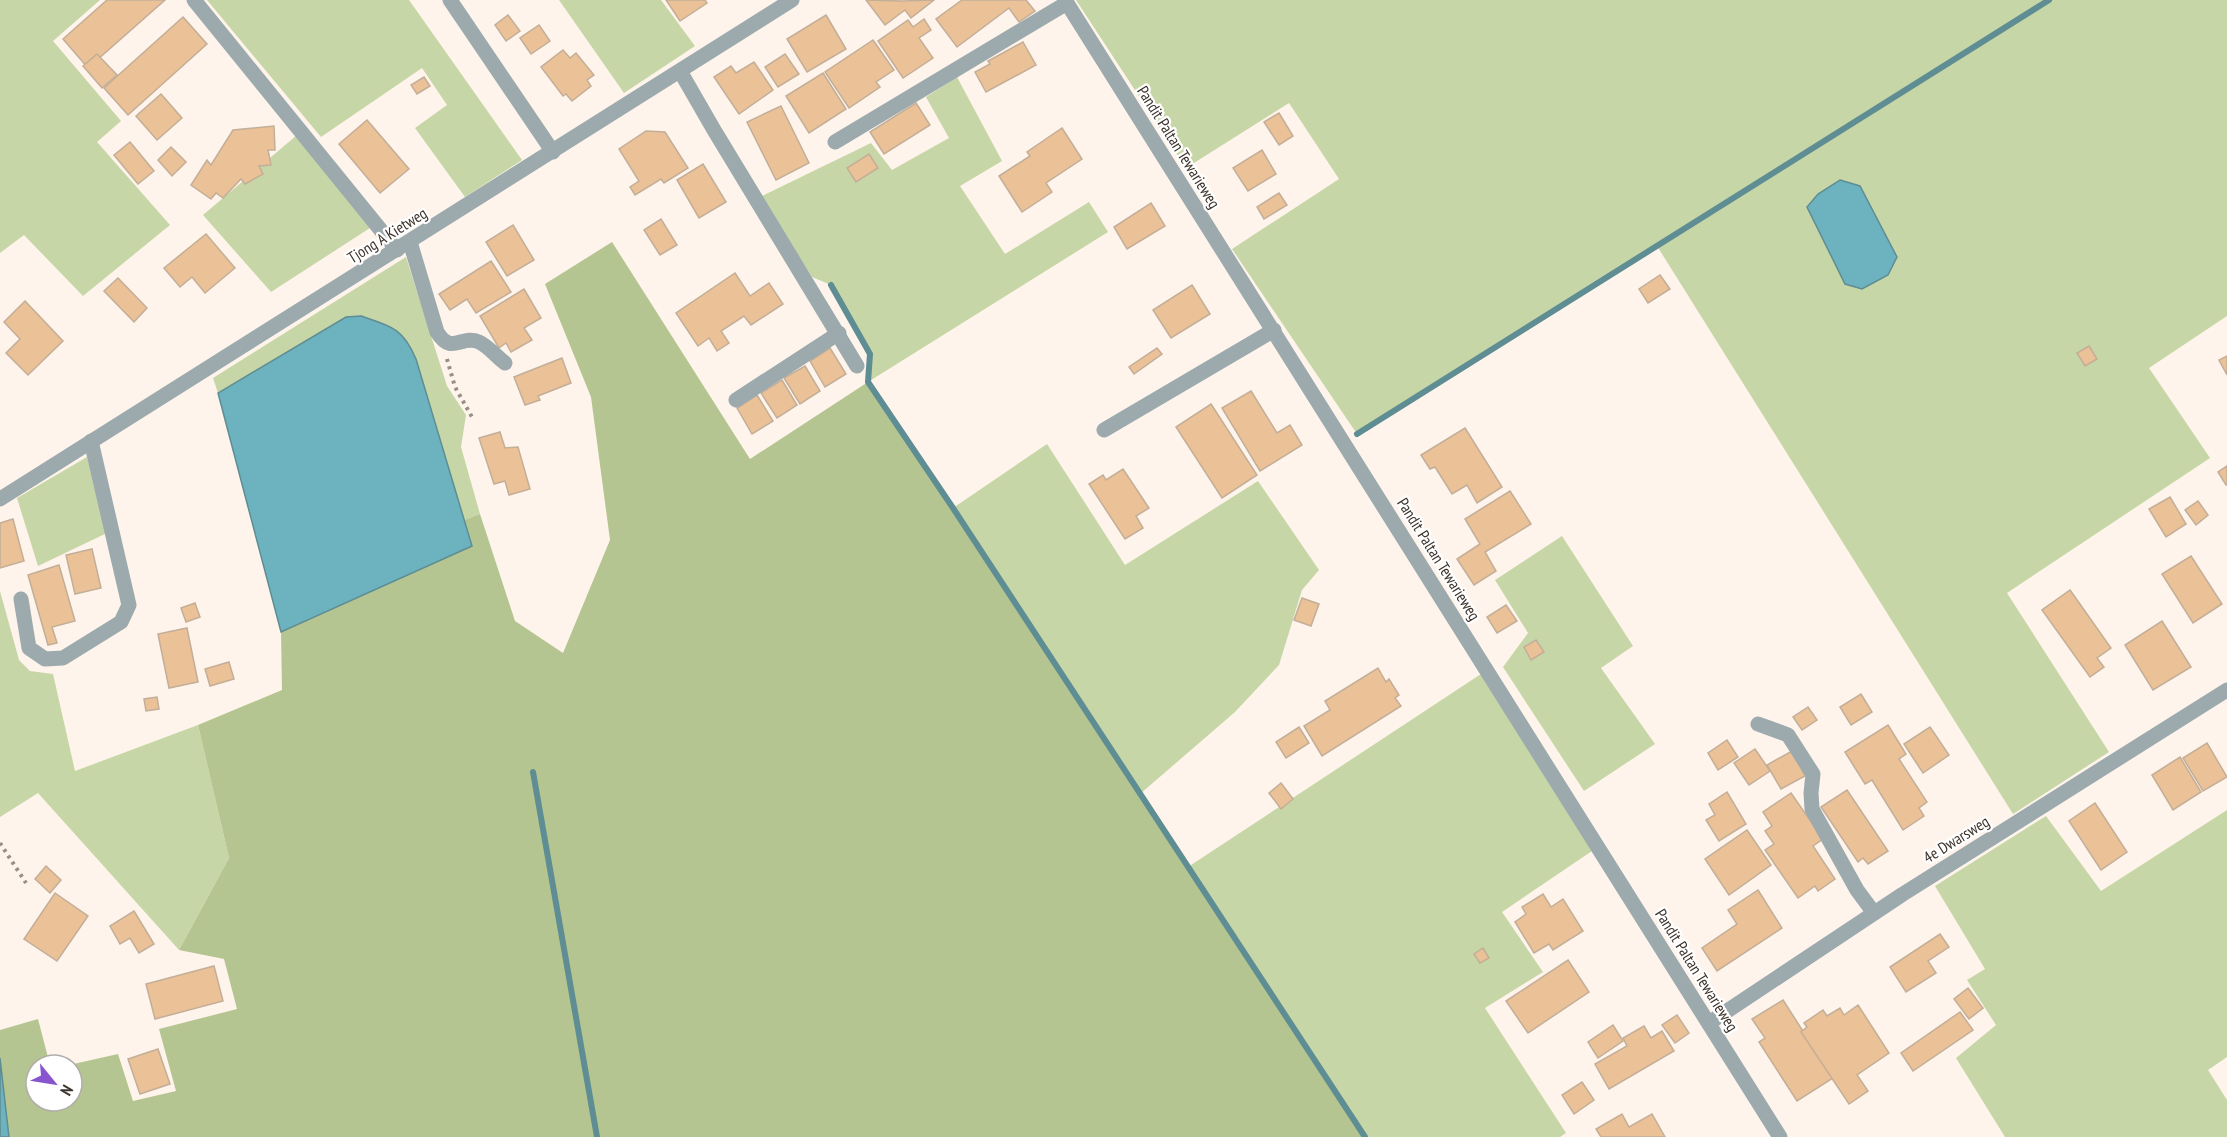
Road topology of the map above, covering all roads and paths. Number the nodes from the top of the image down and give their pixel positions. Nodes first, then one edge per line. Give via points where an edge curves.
1 (194, 0) edge
2 (450, 0) edge
3 (792, 0) edge
4 (1066, 2) edge
5 (680, 71) junction
6 (835, 142) dead end
7 (552, 152) junction
8 (410, 242) junction
9 (397, 250) junction
10 (1274, 330) junction
11 (839, 333) junction
12 (442, 340) junction
13 (505, 363) dead end
14 (857, 366) dead end
15 (736, 400) dead end
16 (472, 417) dead end
17 (1104, 430) dead end
18 (91, 441) junction
19 (0, 499) edge
20 (21, 599) dead end
21 (2227, 690) edge
22 (1758, 724) dead end
23 (0, 843) edge
24 (26, 883) dead end
25 (1874, 913) junction
26 (1709, 1023) junction
27 (1780, 1137) edge

1 - 9 street
2 - 7 street
3 - 5 street, Tjong A Kietweg
4 - 6 street
4 - 10 street, Pandit Paltan Tewarieweg
5 - 7 street, Tjong A Kietweg
5 - 11 street
7 - 8 street, Tjong A Kietweg
8 - 9 street, Tjong A Kietweg
8 - 12 street
9 - 18 street, Tjong A Kietweg
10 - 17 street
10 - 26 street, Pandit Paltan Tewarieweg
11 - 14 street
11 - 15 street
12 - 13 street via 449,344 479,342
12 - 16 path via 455,387
18 - 19 street, Tjong A Kietweg
18 - 20 street via 129,605 121,622 97,639 63,658 45,659 29,648
21 - 25 street, 4e Dwarsweg
22 - 25 street via 1788,735 1814,774 1812,809
23 - 24 path
25 - 26 street, 4e Dwarsweg
26 - 27 street, Pandit Paltan Tewarieweg

